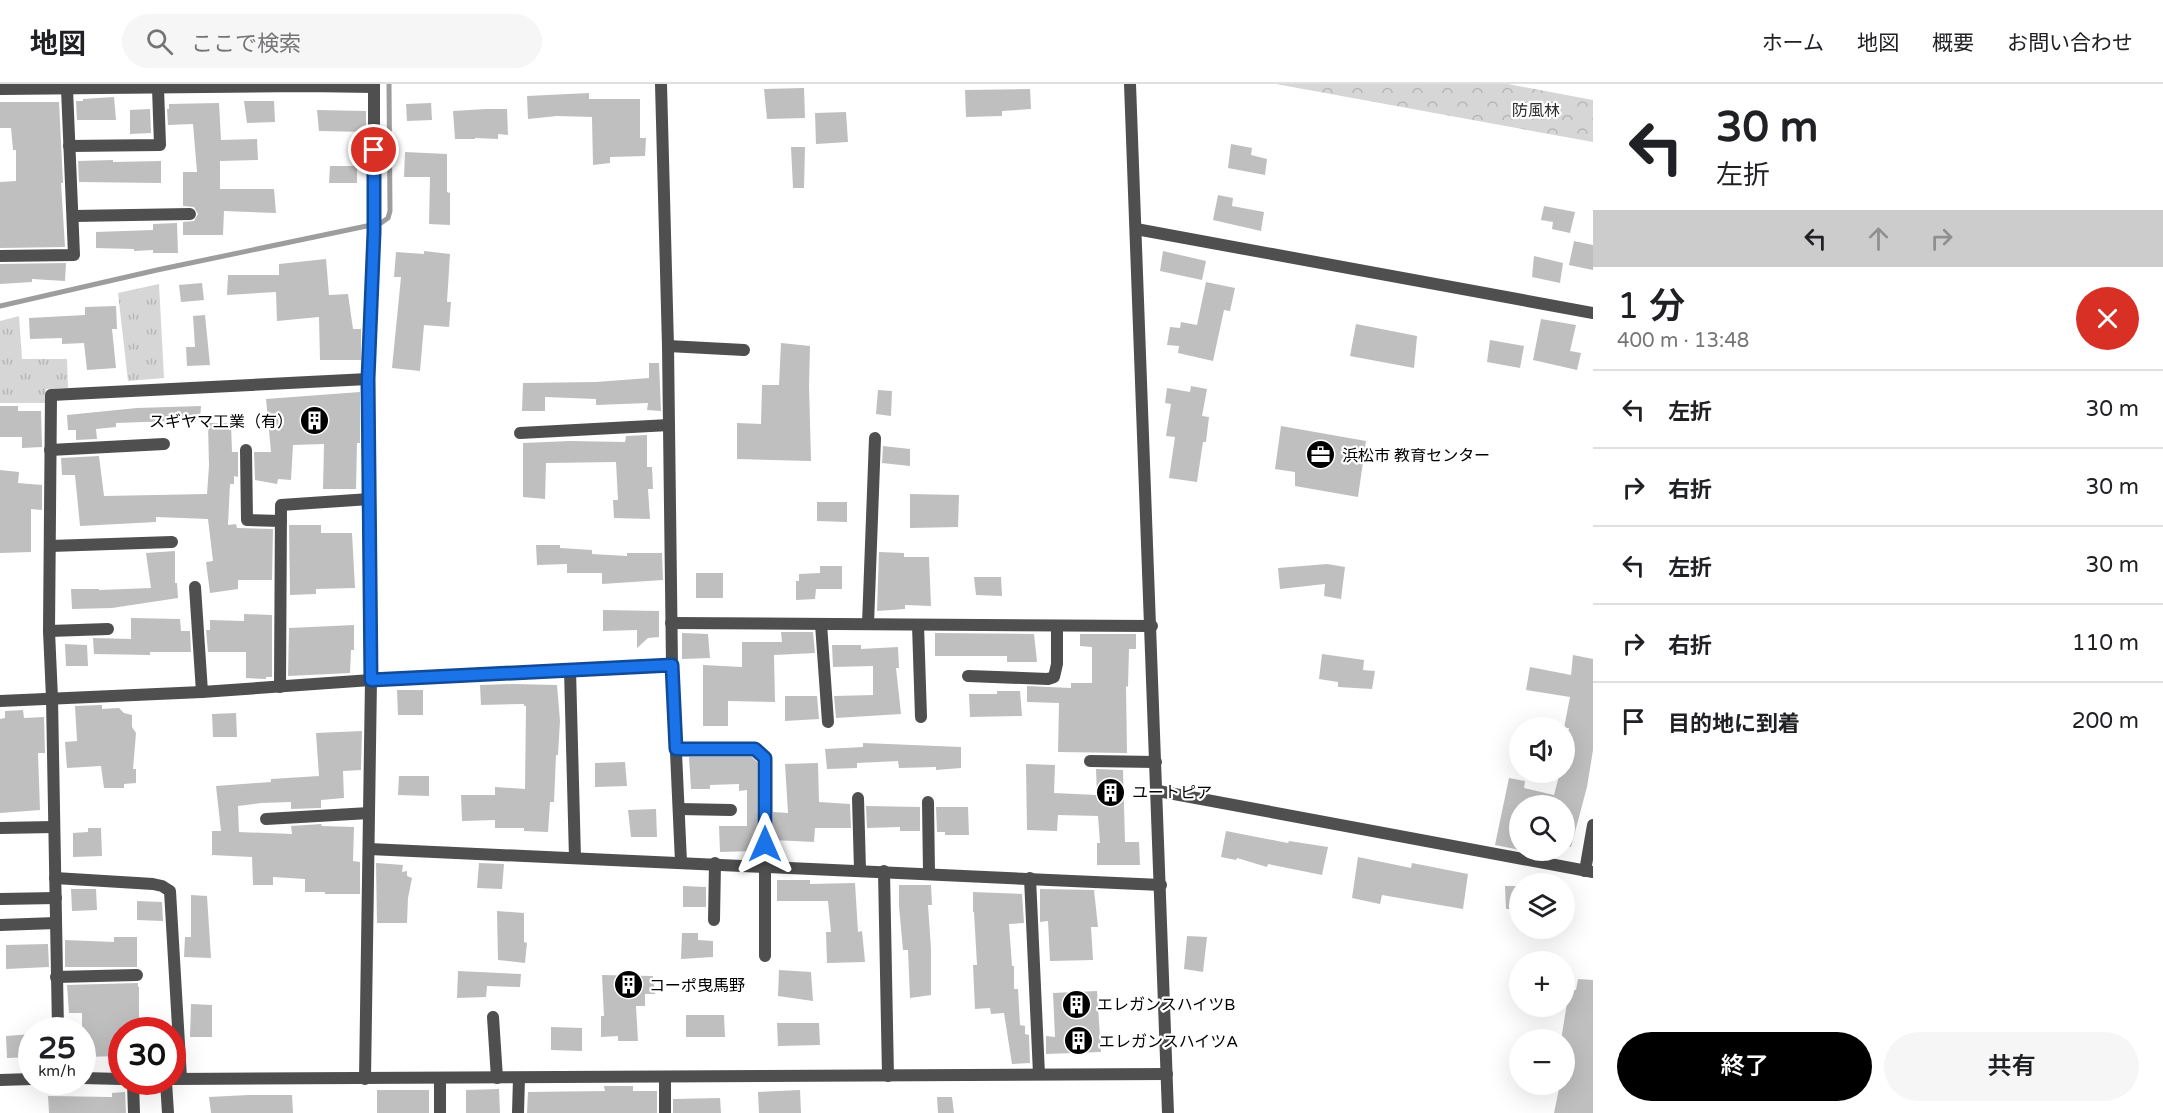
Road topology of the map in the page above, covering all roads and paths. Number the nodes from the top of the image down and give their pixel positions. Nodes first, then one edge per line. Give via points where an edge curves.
1 (661, 84) edge
2 (1130, 84) edge
3 (375, 86) edge
4 (158, 88) junction
5 (0, 89) edge
6 (67, 89) junction
7 (69, 146) junction
8 (190, 214) dead end
9 (74, 216) junction
10 (1136, 229) junction
11 (0, 256) edge
12 (1593, 313) edge
13 (668, 346) junction
14 (744, 350) dead end
15 (368, 379) junction
16 (669, 425) junction
17 (519, 433) dead end
18 (875, 438) dead end
19 (164, 444) dead end
20 (50, 450) junction
21 (246, 450) dead end
22 (370, 500) junction
23 (281, 521) junction
24 (172, 542) dead end
25 (50, 546) junction
26 (195, 587) dead end
27 (671, 623) junction
28 (821, 624) junction
29 (868, 624) junction
30 (918, 625) junction
31 (1057, 626) junction
32 (1152, 626) junction
33 (108, 629) dead end
34 (49, 631) junction
35 (672, 665) junction
36 (570, 670) junction
37 (968, 676) dead end
38 (371, 680) junction
39 (280, 687) junction
40 (202, 692) junction
41 (52, 698) junction
42 (0, 700) edge
43 (921, 717) dead end
44 (828, 722) dead end
45 (676, 749) junction
46 (1089, 761) dead end
47 (1156, 762) junction
48 (1158, 790) junction
49 (858, 798) dead end
50 (928, 802) dead end
51 (679, 809) junction
52 (731, 810) dead end
53 (369, 813) junction
54 (266, 819) dead end
55 (1593, 825) edge
56 (54, 827) junction
57 (0, 828) edge
58 (369, 849) junction
59 (575, 858) junction
60 (681, 862) junction
61 (715, 863) junction
62 (765, 866) junction
63 (860, 870) junction
64 (884, 871) junction
65 (1589, 871) edge
66 (929, 873) junction
67 (55, 878) junction
68 (1030, 878) junction
69 (1161, 885) junction
70 (56, 898) junction
71 (0, 899) edge
72 (714, 920) dead end
73 (56, 923) junction
74 (0, 925) edge
75 (765, 956) dead end
76 (137, 975) dead end
77 (56, 977) junction
78 (58, 1017) edge
79 (175, 1017) edge
80 (493, 1017) dead end
81 (1039, 1074) junction
82 (1167, 1074) junction
83 (888, 1076) junction
84 (440, 1078) junction
85 (497, 1078) junction
86 (519, 1078) junction
87 (665, 1078) junction
88 (18, 1079) edge
89 (186, 1079) edge
90 (365, 1079) junction
91 (0, 1080) edge
92 (133, 1095) edge
93 (167, 1095) edge
94 (134, 1113) edge
95 (168, 1113) edge
96 (440, 1113) edge
97 (518, 1113) edge
98 (665, 1113) edge
99 (1168, 1113) edge

1 - 13 street
2 - 10 street
3 - 4 street
3 - 15 street
4 - 6 street
4 - 7 street via 160,145
5 - 6 street
6 - 7 street
7 - 9 street
8 - 9 street
9 - 11 street via 74,255
10 - 12 street
10 - 32 street
13 - 14 street
13 - 16 street
15 - 20 street via 51,395
15 - 22 street
16 - 17 street
16 - 27 street
18 - 29 street
19 - 20 street
20 - 25 street
21 - 23 street via 247,520
22 - 23 street via 281,505
22 - 38 street
23 - 39 street
24 - 25 street
25 - 34 street
26 - 40 street
27 - 28 street
27 - 35 street
28 - 29 street
28 - 44 street
29 - 30 street
30 - 31 street
30 - 43 street
31 - 32 street
31 - 37 street via 1054,677
32 - 47 street
33 - 34 street
34 - 41 street
35 - 36 street
35 - 45 street
36 - 38 street
36 - 59 street
38 - 39 street
38 - 53 street
39 - 40 street
40 - 41 street
41 - 42 street
41 - 56 street
45 - 51 street
45 - 62 street via 755,749 765,758
46 - 47 street
47 - 48 street
48 - 65 street
48 - 69 street
49 - 63 street
50 - 66 street
51 - 52 street
51 - 60 street
53 - 54 street
53 - 58 street
55 - 65 street
56 - 57 street
56 - 67 street
58 - 59 street
58 - 90 street
59 - 60 street
60 - 61 street
61 - 62 street
61 - 72 street
62 - 63 street
62 - 75 street
63 - 64 street
64 - 66 street
64 - 83 street
66 - 68 street
67 - 70 street
67 - 79 street via 153,884 170,891
68 - 69 street
68 - 81 street
69 - 82 street
70 - 71 street
70 - 73 street
73 - 74 street
73 - 77 street
76 - 77 street
77 - 78 street
80 - 85 street
81 - 82 street
81 - 83 street
82 - 99 street
83 - 87 street
84 - 85 street
84 - 90 street
84 - 96 street
85 - 86 street
86 - 87 street
86 - 97 street
87 - 98 street
88 - 91 street
89 - 90 street
92 - 94 street
93 - 95 street

